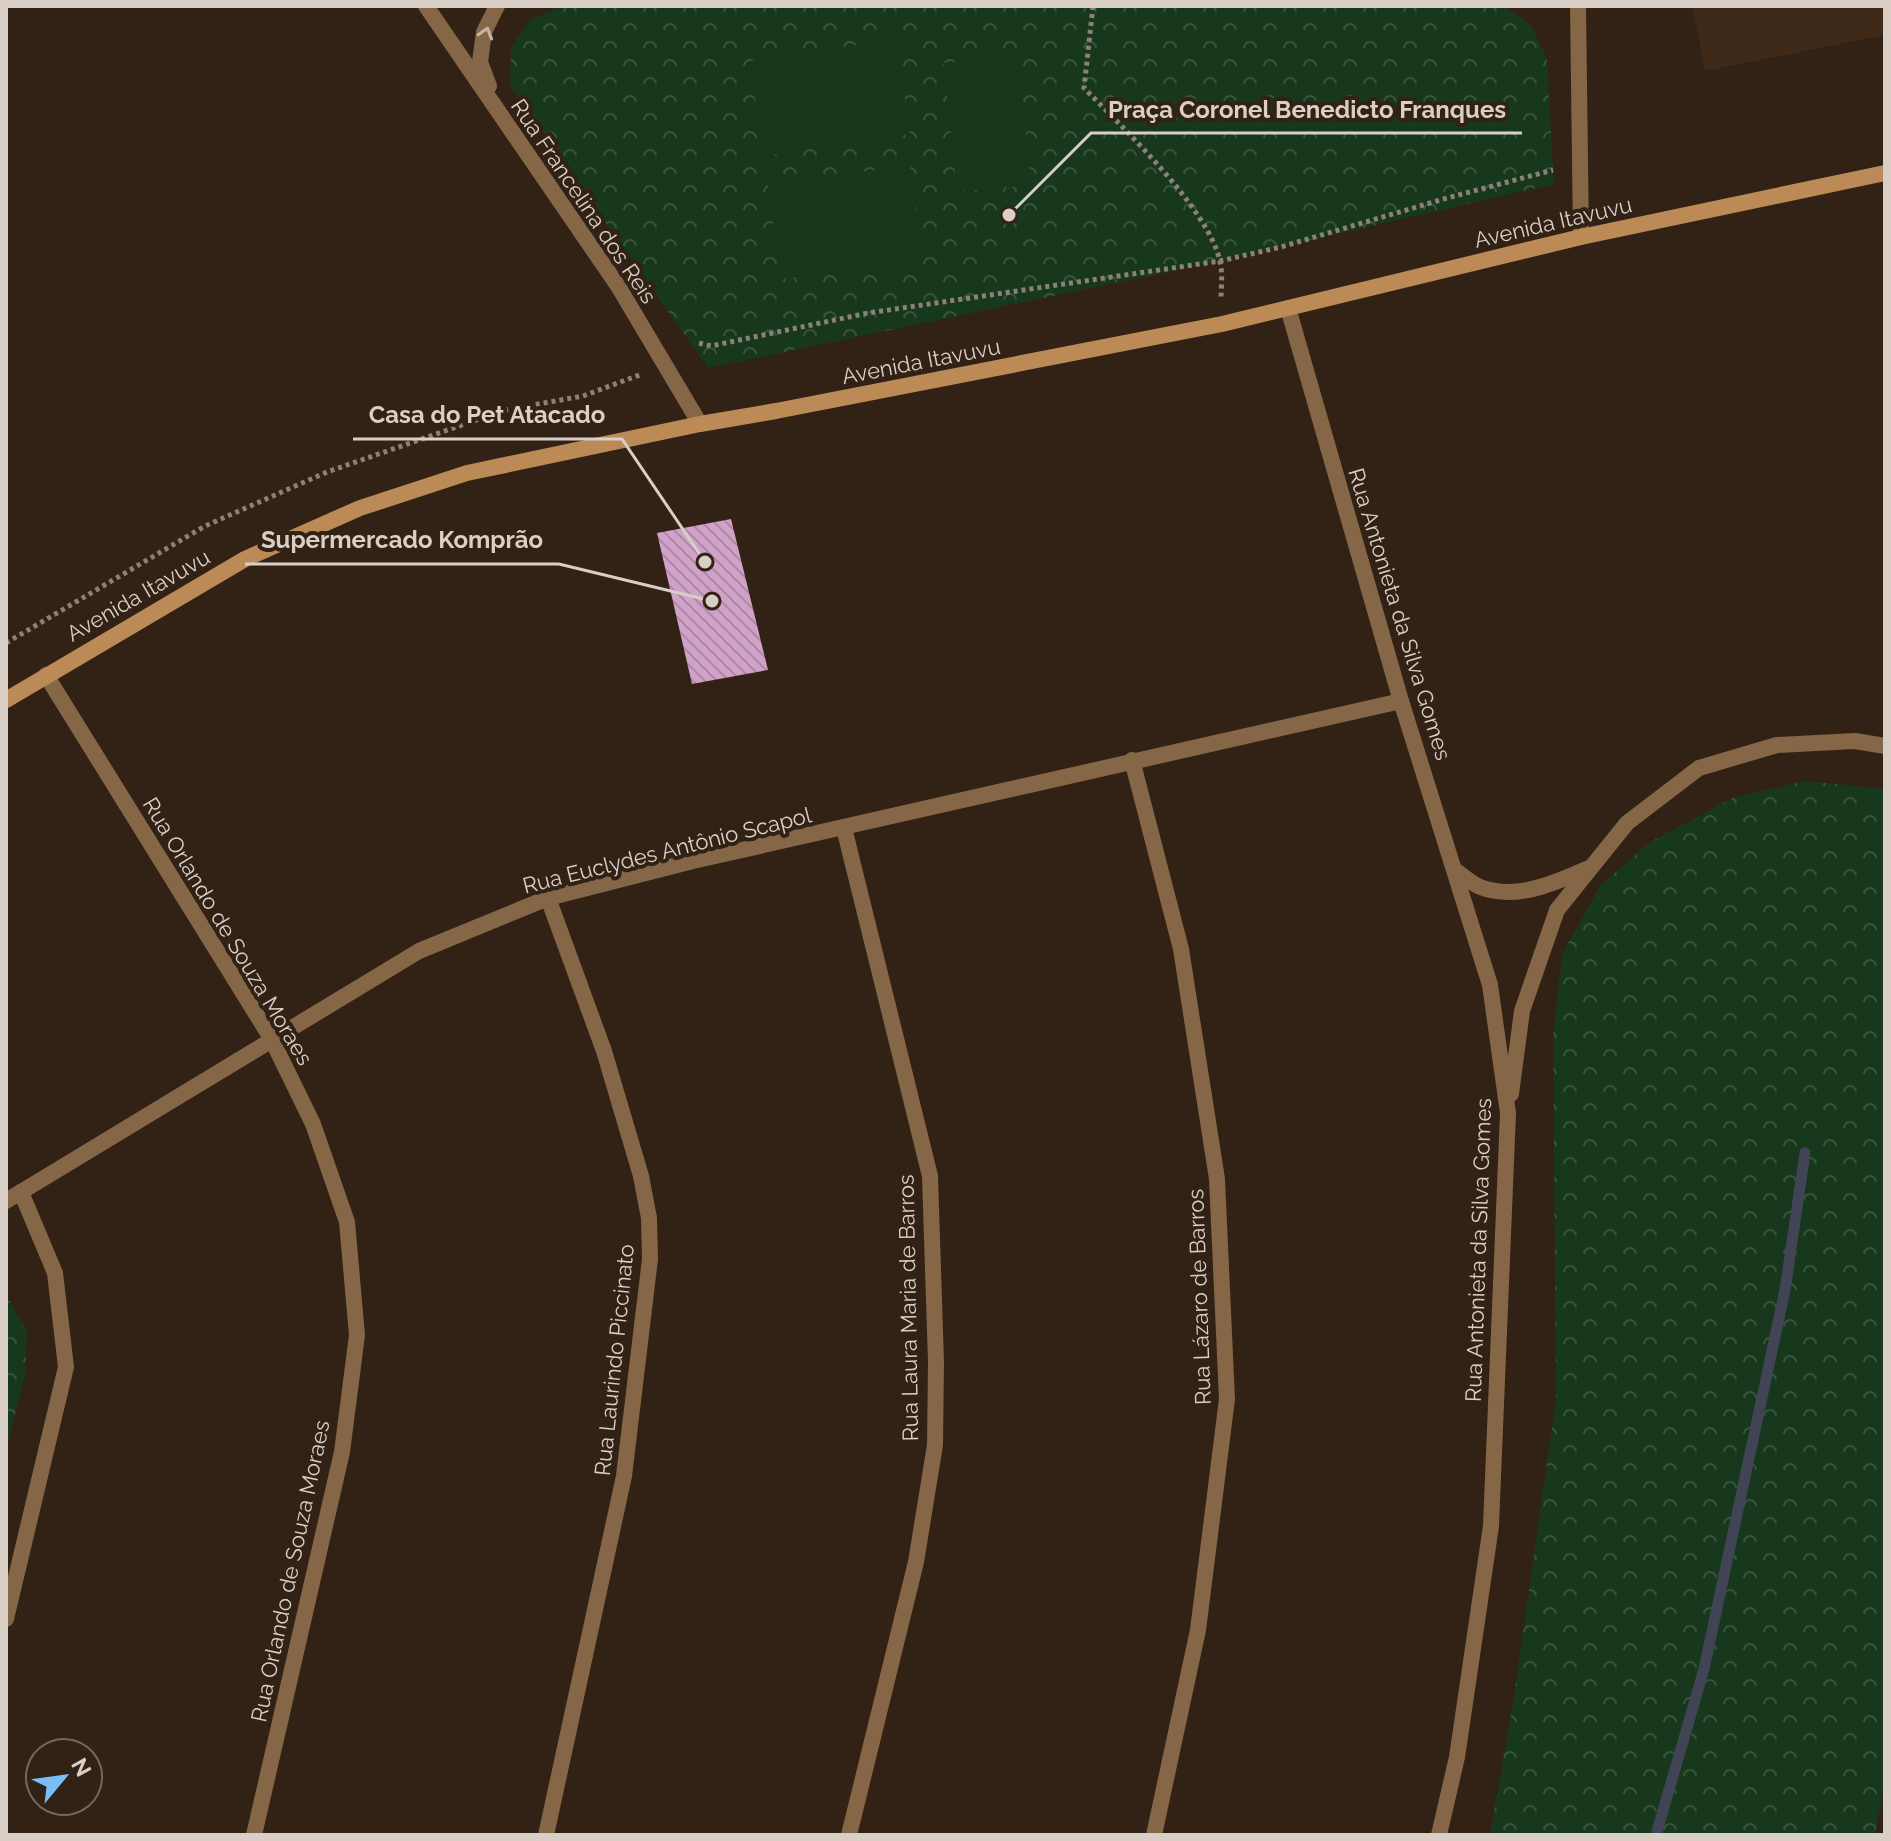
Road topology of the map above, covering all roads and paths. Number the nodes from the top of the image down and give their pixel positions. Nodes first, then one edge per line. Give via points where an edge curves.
1 (426, 6) edge
2 (497, 6) edge
3 (1093, 6) edge
4 (1578, 6) edge
5 (499, 114) junction
6 (1553, 170) dead end
7 (1885, 173) edge
8 (1581, 237) junction
9 (1220, 261) junction
10 (1288, 308) junction
11 (1222, 324) junction
12 (699, 343) dead end
13 (654, 348) junction
14 (700, 424) junction
15 (6, 643) edge
16 (46, 675) junction
17 (6, 700) edge
18 (1401, 701) junction
19 (1885, 746) edge
20 (1132, 760) junction
21 (844, 828) junction
22 (1590, 867) junction
23 (1456, 871) junction
24 (548, 898) junction
25 (271, 1038) junction
26 (1508, 1113) junction
27 (21, 1192) junction
28 (6, 1201) edge
29 (6, 1619) edge
30 (254, 1835) edge
31 (546, 1835) edge
32 (849, 1835) edge
33 (1154, 1835) edge
34 (1439, 1835) edge

1 - 5 street, Rua Francelina dos Reis
5 -> 2 street via 480,62 484,32
3 - 9 path via 1084,88 1157,164 1200,219
4 - 8 street
5 - 13 street, Rua Francelina dos Reis via 618,286
6 - 9 path
7 - 8 main road, Avenida Itavuvu
8 - 10 main road, Avenida Itavuvu
9 - 11 path
9 - 12 path via 868,313 711,346
10 - 11 main road, Avenida Itavuvu
10 - 18 street, Rua Antonieta da Silva Gomes
11 - 14 main road, Avenida Itavuvu
13 - 14 street, Rua Francelina dos Reis
13 - 15 path via 650,371 583,396 505,410 386,450 205,526
14 - 16 main road, Avenida Itavuvu via 467,473 360,508 245,559
16 - 17 main road, Avenida Itavuvu
16 - 25 street, Rua Orlando de Souza Moraes
18 - 20 street, Rua Euclydes Antônio Scapol
18 - 23 street, Rua Antonieta da Silva Gomes
19 - 22 street via 1855,741 1777,745 1699,768 1627,823
20 - 21 street, Rua Euclydes Antônio Scapol
20 - 33 street, Rua Lázaro de Barros via 1181,949 1217,1179 1227,1399 1198,1630
21 - 24 street, Rua Euclydes Antônio Scapol
21 - 32 street, Rua Laura Maria de Barros via 930,1176 936,1362 935,1445 916,1562
22 - 23 street via 1539,888 1514,891 1483,888
22 - 26 street via 1557,910 1522,1011
23 - 26 street, Rua Antonieta da Silva Gomes via 1490,985
24 - 25 street, Rua Euclydes Antônio Scapol via 419,951
24 - 31 street, Rua Laurindo Piccinato via 604,1051 641,1176 650,1259 624,1476
25 - 27 street, Rua Euclydes Antônio Scapol
25 - 30 street, Rua Orlando de Souza Moraes via 313,1124 347,1222 357,1335 342,1452
26 - 34 street, Rua Antonieta da Silva Gomes via 1491,1526 1457,1757
27 - 28 street, Rua Euclydes Antônio Scapol
27 - 29 street via 55,1273 66,1367

